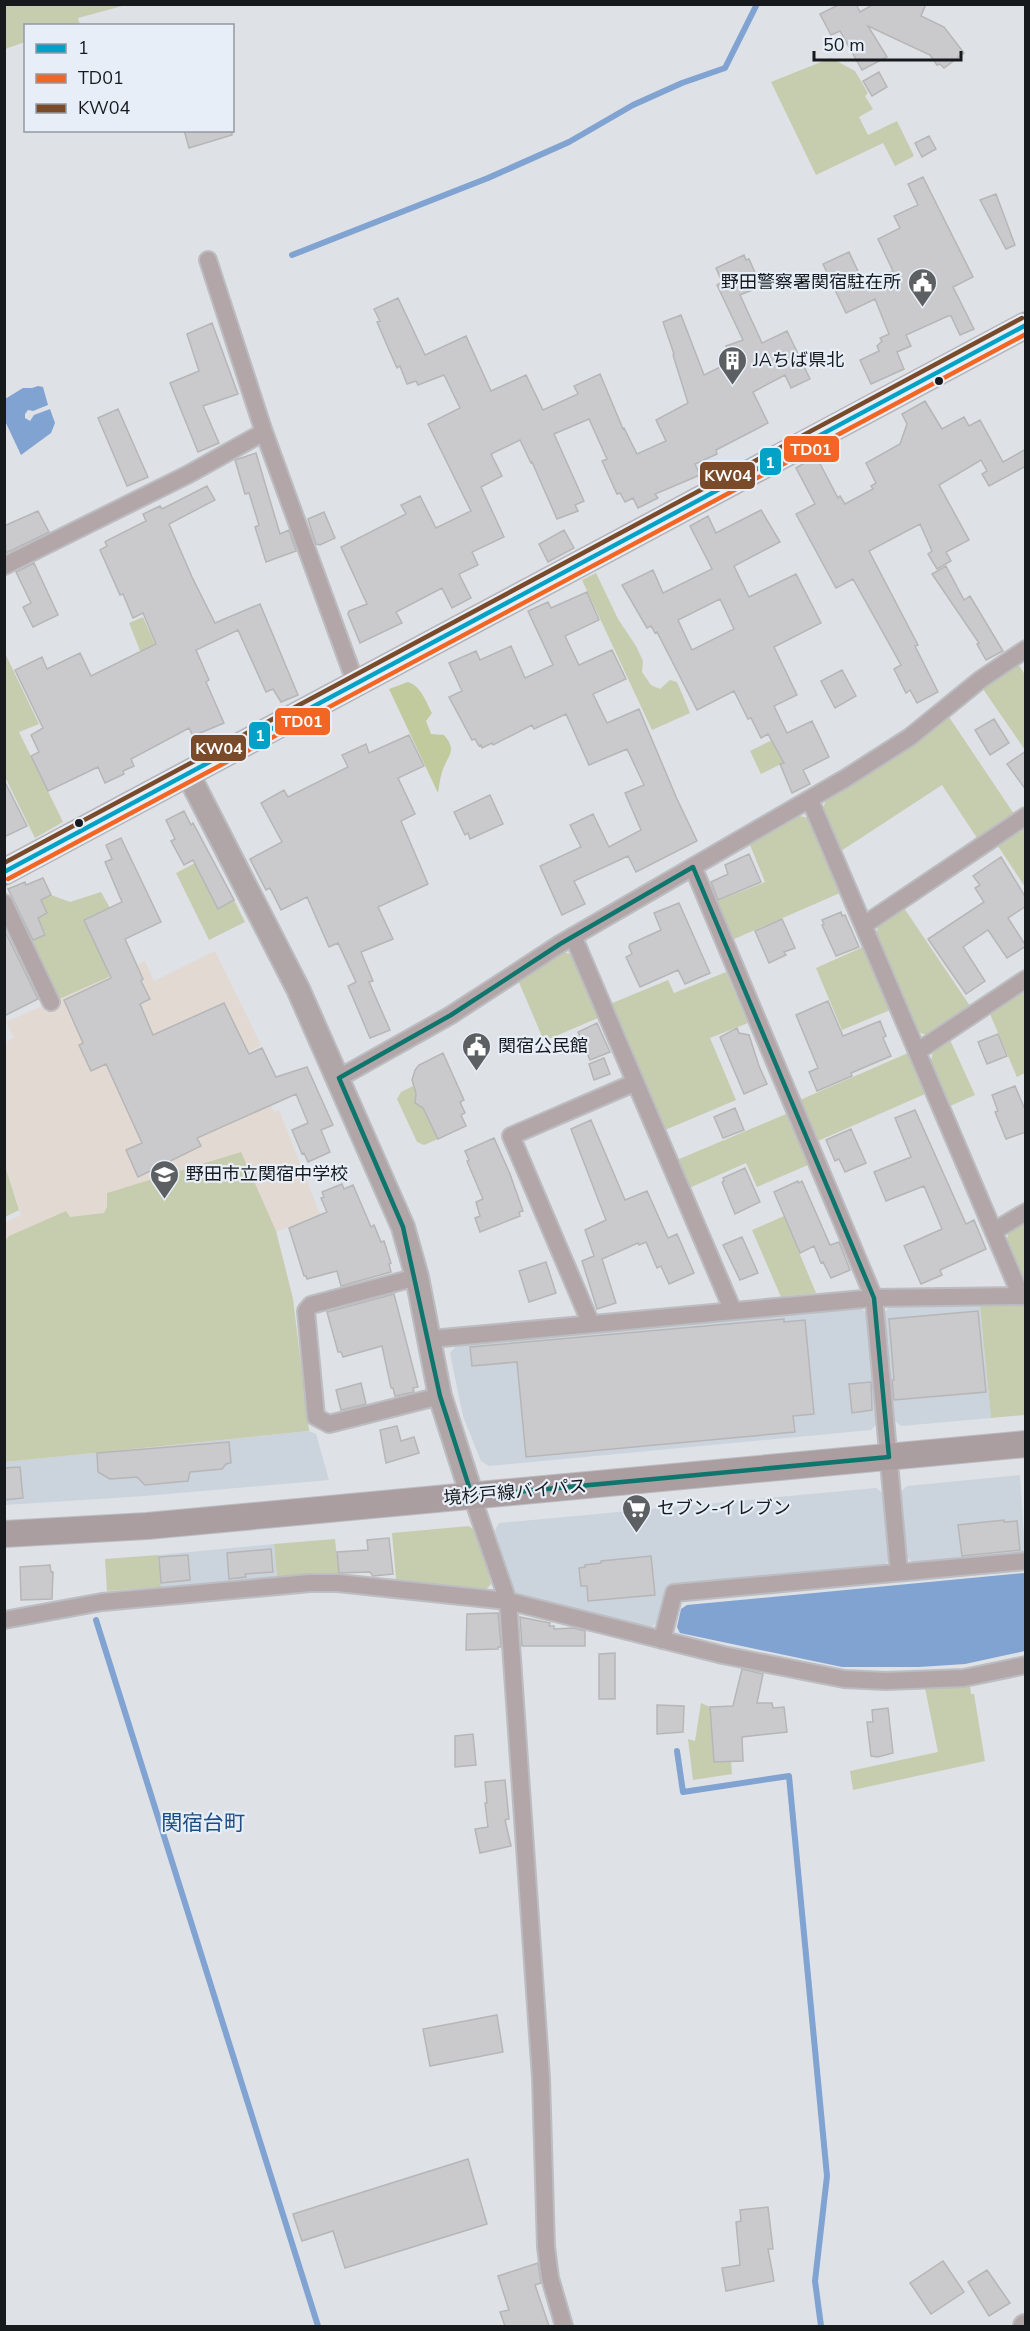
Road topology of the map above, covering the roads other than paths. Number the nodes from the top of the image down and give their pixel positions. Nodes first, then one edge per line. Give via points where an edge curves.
1 (208, 260) dead end
2 (1026, 325) edge
3 (264, 432) junction
4 (4, 566) edge
5 (1026, 649) edge
6 (356, 684) junction
7 (188, 774) junction
8 (810, 800) junction
9 (1026, 816) edge
10 (693, 867) junction
11 (4, 872) edge
12 (4, 903) edge
13 (864, 925) junction
14 (573, 936) junction
15 (1026, 979) edge
16 (51, 1002) dead end
17 (918, 1051) junction
18 (339, 1078) junction
19 (634, 1083) junction
20 (1026, 1212) edge
21 (994, 1231) junction
22 (417, 1277) junction
23 (1023, 1296) edge
24 (874, 1298) junction
25 (733, 1311) junction
26 (591, 1324) junction
27 (430, 1339) junction
28 (440, 1396) junction
29 (1026, 1444) edge
30 (889, 1457) junction
31 (472, 1496) junction
32 (4, 1534) edge
33 (1026, 1561) edge
34 (899, 1572) junction
35 (508, 1601) junction
36 (4, 1620) edge
37 (662, 1640) junction
38 (1026, 1665) edge
39 (564, 2326) edge

1 - 3 street
2 - 6 main road
3 - 4 street
3 - 6 street
5 - 8 street via 980,680 910,737
6 - 7 main road
7 - 11 main road
7 - 18 street
8 - 10 street
8 - 13 street
9 - 13 street
10 - 14 street
10 - 24 street
12 - 16 street
13 - 17 street
14 - 18 street via 451,1015
14 - 19 street
15 - 17 street
17 - 21 street
18 - 22 street via 403,1227
19 - 25 street
19 - 26 street via 511,1136
20 - 21 street
21 - 23 street
22 - 27 street
22 - 28 street via 311,1305 306,1311 316,1417 329,1424
23 - 24 street
24 - 25 street
24 - 30 street
25 - 26 street
26 - 27 street
27 - 28 street
28 - 31 street
29 - 30 main road, 境杉戸線バイパス
30 - 31 main road, 境杉戸線バイパス
30 - 34 street
31 - 32 main road, 境杉戸線バイパス via 147,1526
31 - 35 street
33 - 34 street
34 - 37 street via 674,1593
35 - 36 street via 310,1583 102,1602
35 - 37 street
35 - 39 street via 541,2078 546,2247
37 - 38 street via 844,1679 964,1678

